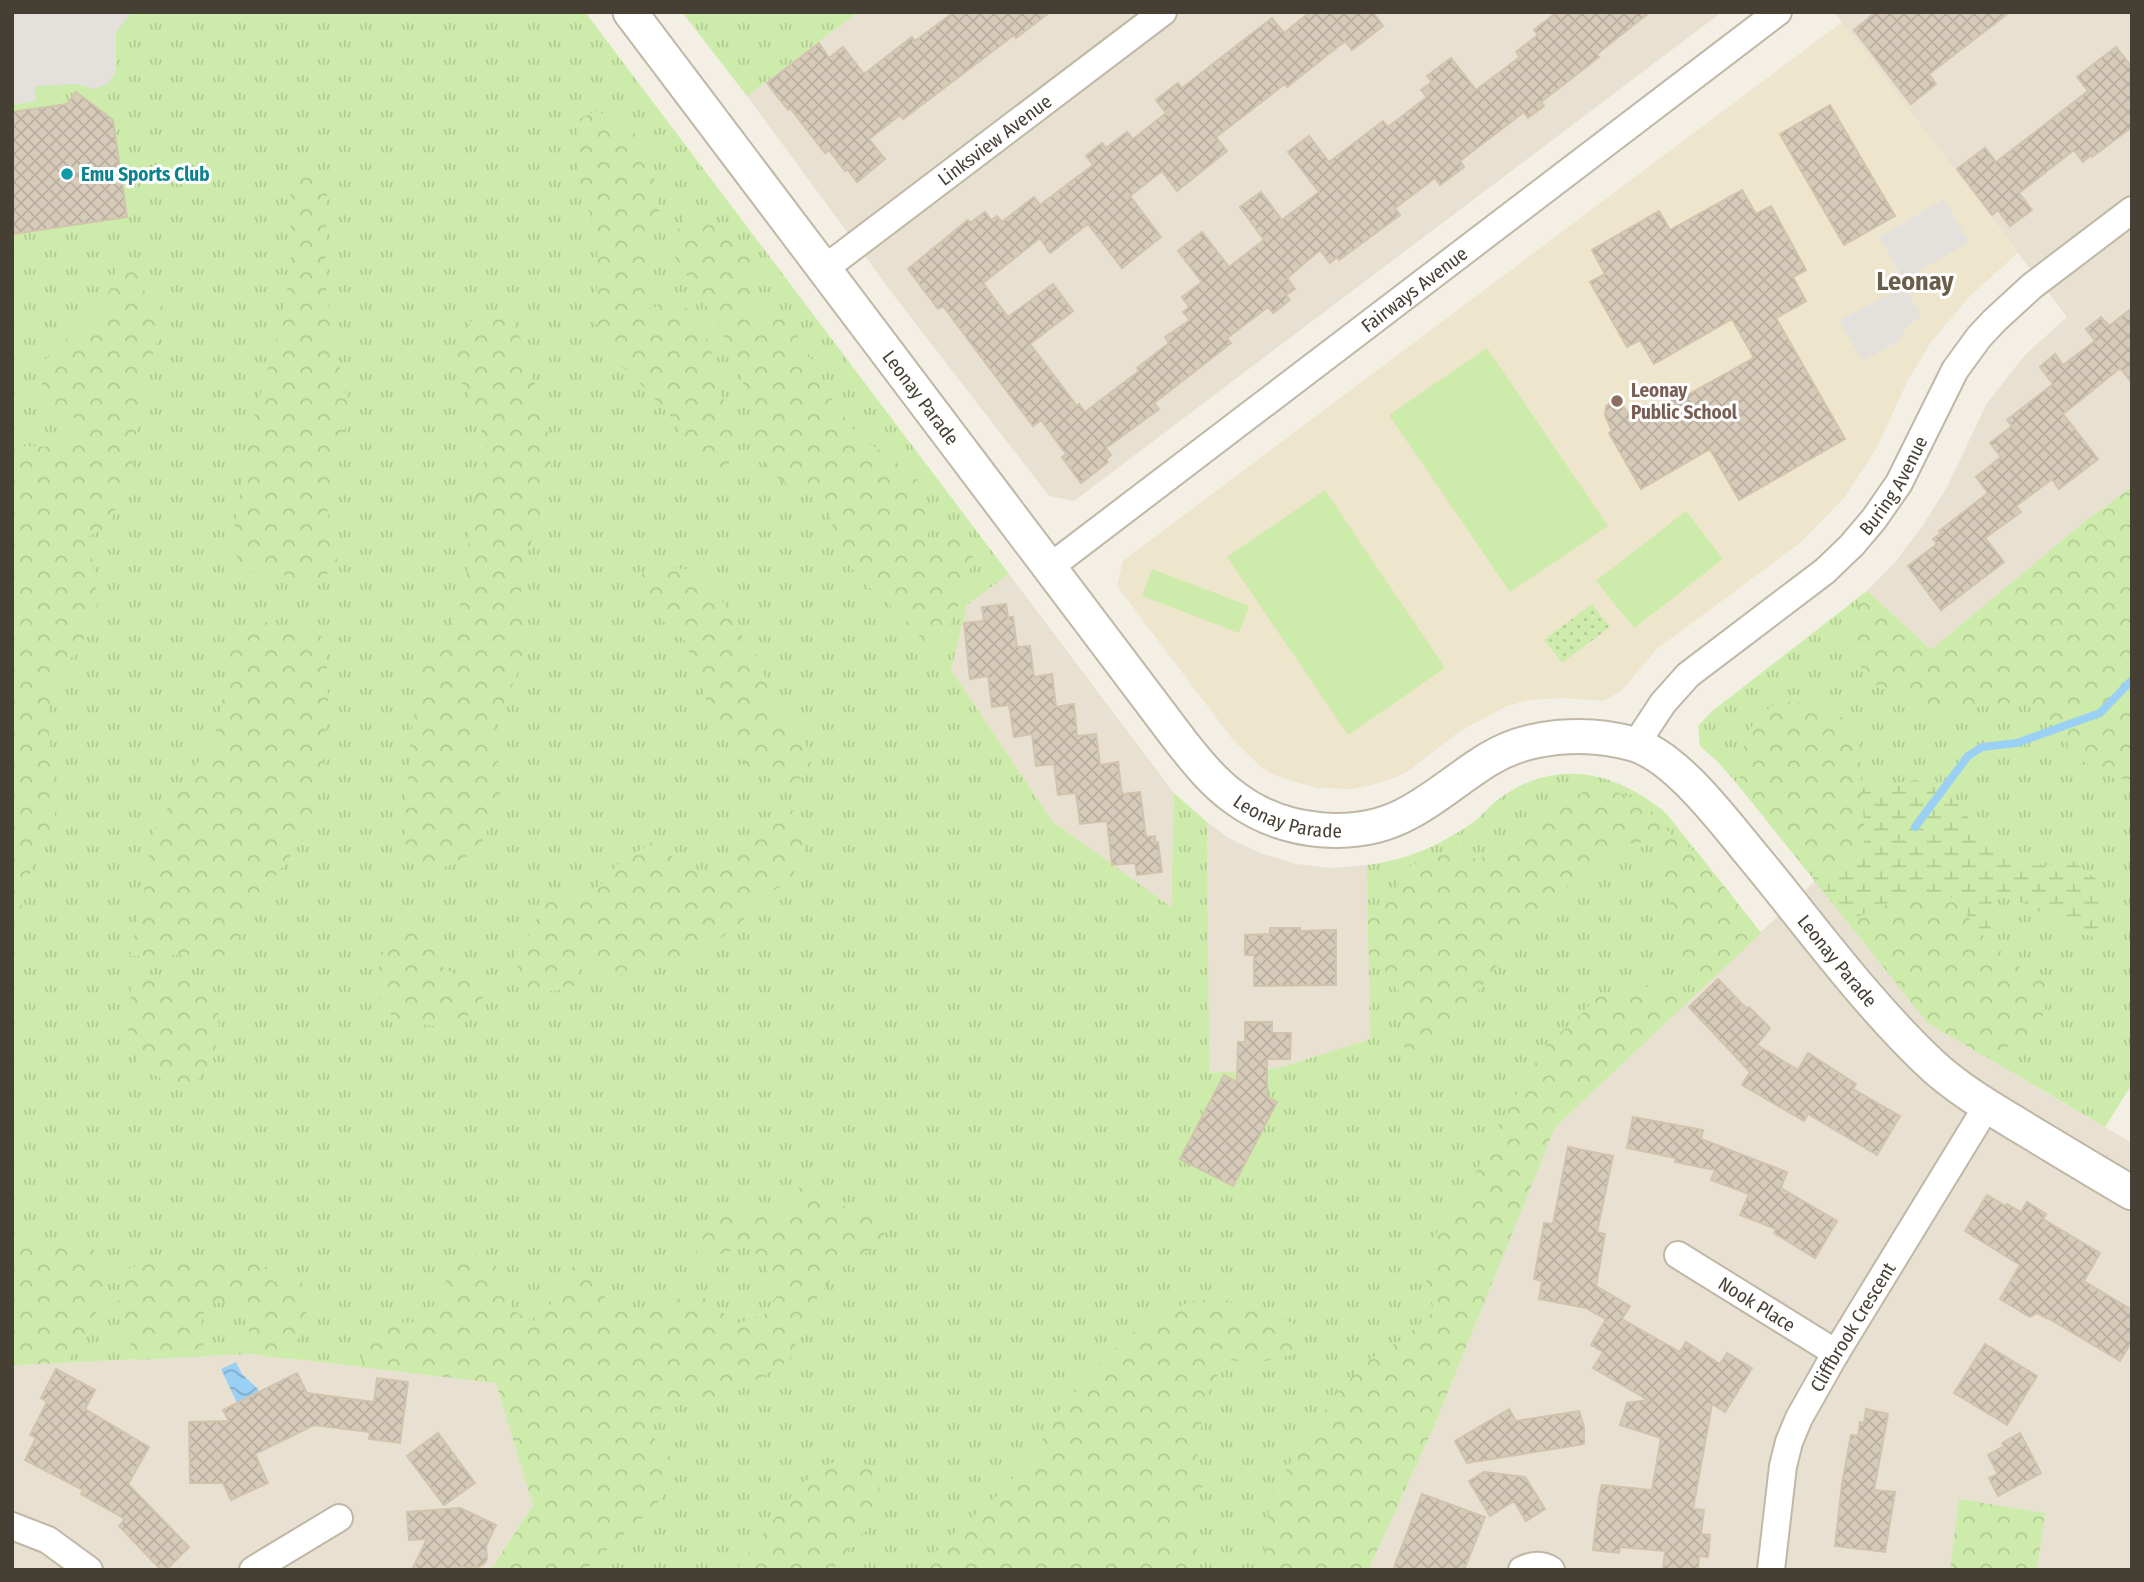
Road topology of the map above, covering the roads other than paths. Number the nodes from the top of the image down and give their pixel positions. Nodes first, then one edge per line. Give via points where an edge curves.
1 (630, 12) edge
2 (1164, 12) edge
3 (1778, 12) edge
4 (2132, 210) edge
5 (824, 269) junction
6 (1050, 566) junction
7 (1636, 744) junction
8 (1987, 1106) junction
9 (2132, 1193) edge
10 (1678, 1255) dead end
11 (1836, 1353) junction
12 (339, 1518) dead end
13 (12, 1526) edge
14 (89, 1570) edge
15 (253, 1570) edge
16 (1522, 1570) edge
17 (1551, 1570) edge
18 (1771, 1570) edge

1 - 5 street, Leonay Parade
2 - 5 street, Linksview Avenue
3 - 6 street, Fairways Avenue
4 - 7 street, Buring Avenue via 2032,286 1979,337 1955,370 1909,464 1874,519 1825,571 1688,675
5 - 6 street, Leonay Parade
6 - 7 street, Leonay Parade via 1204,770 1237,800 1281,821 1339,830 1373,826 1408,814 1491,757 1518,746 1568,736
7 - 8 street, Leonay Parade via 1660,758 1705,799 1886,1017 1933,1065
8 - 9 street, Leonay Parade
8 - 11 street, Cliffbrook Crescent
10 - 11 street, Nook Place
11 - 18 street, Cliffbrook Crescent via 1789,1442
12 - 15 street
13 - 14 street via 48,1540
16 - 17 street via 1534,1565

